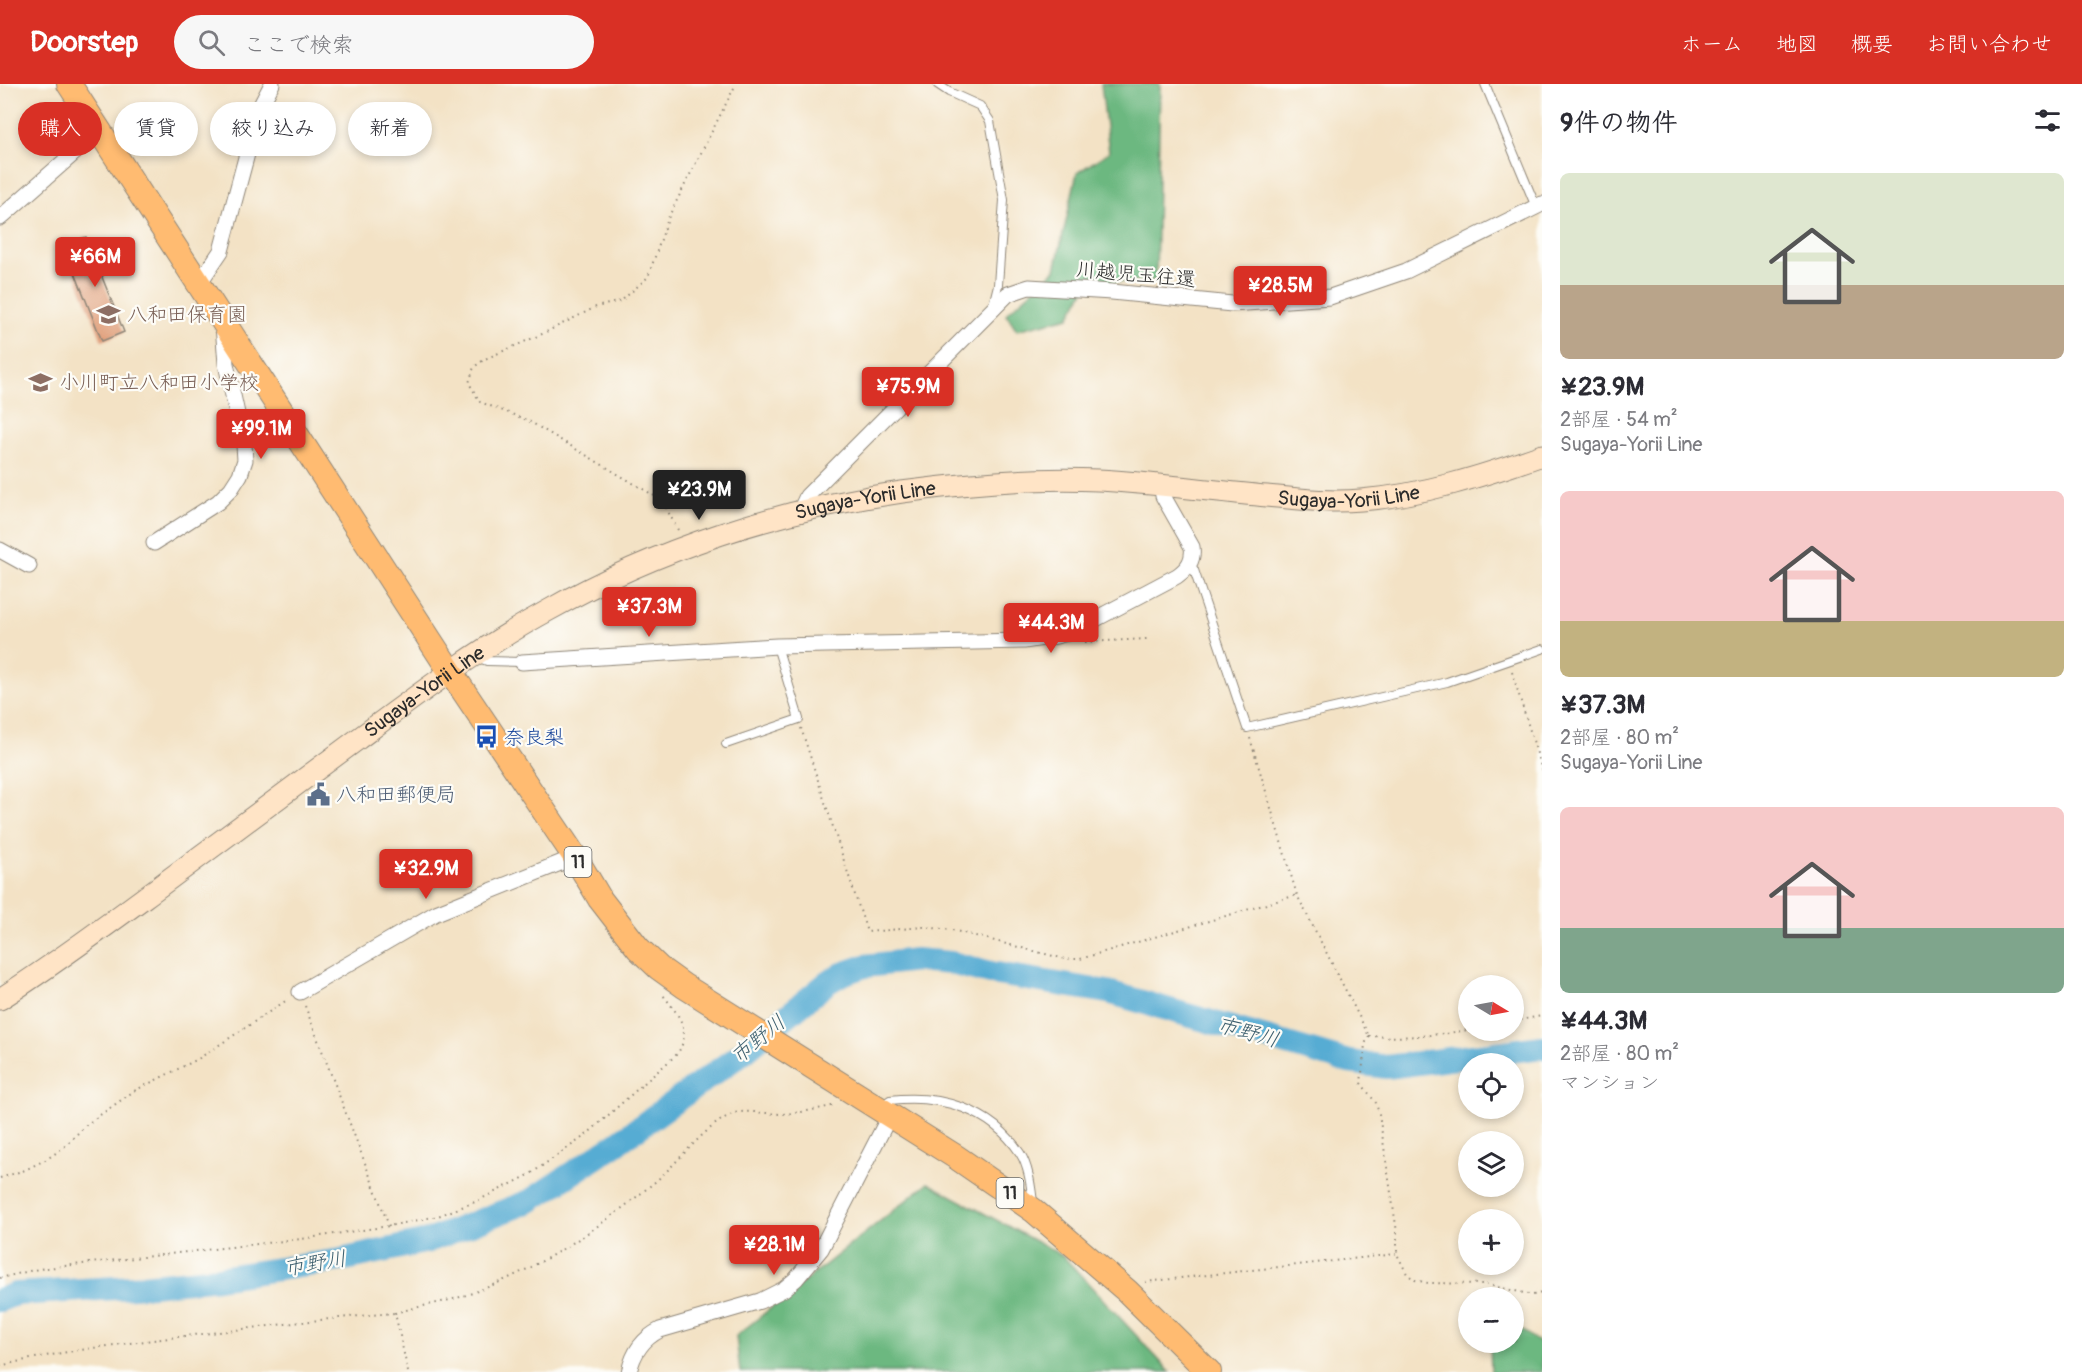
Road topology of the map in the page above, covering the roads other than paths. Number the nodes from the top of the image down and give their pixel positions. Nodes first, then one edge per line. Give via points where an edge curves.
1 (272, 84) edge
2 (937, 84) edge
3 (1485, 84) edge
4 (73, 86) edge
5 (82, 102) edge
6 (102, 138) edge
7 (71, 156) edge
8 (1540, 208) edge
9 (0, 218) edge
10 (198, 285) junction
11 (992, 310) junction
12 (223, 322) junction
13 (1542, 455) edge
14 (1162, 486) junction
15 (800, 511) junction
16 (154, 543) dead end
17 (0, 550) edge
18 (1190, 564) junction
19 (29, 566) dead end
20 (777, 646) junction
21 (1542, 649) edge
22 (474, 655) junction
23 (522, 662) joint
24 (450, 671) junction
25 (726, 744) dead end
26 (575, 857) junction
27 (302, 997) road end
28 (0, 999) edge
29 (878, 1108) junction
30 (1033, 1210) junction
31 (628, 1372) edge
32 (1209, 1372) edge

1 - 10 street via 259,108 221,251
2 - 11 lane via 980,106 990,121 1004,200 998,285
3 - 8 lane
4 - 5 main road, 11
6 - 10 main road, 11
7 - 9 street
8 - 11 street, 川越児玉往還 via 1406,271 1330,297 1232,304 1029,287 1008,294
10 - 12 main road, 11
11 - 15 street, 川越児玉往還 via 807,496
12 - 16 street via 226,364 244,445 240,475 218,502
12 - 24 main road, 11
13 - 14 main road, Sugaya-Yorii Line via 1479,478 1358,501
14 - 15 main road, Sugaya-Yorii Line via 1100,480 1011,481 902,492
14 - 18 street via 1163,496 1192,547
15 - 22 main road, Sugaya-Yorii Line via 686,546 584,591
17 - 19 street
18 - 20 street via 1177,576 1071,632 1056,636 1024,641
18 - 21 lane via 1247,728 1447,682
20 - 23 street
20 - 25 lane via 799,719
22 - 23 lane via 487,662
22 - 24 main road, Sugaya-Yorii Line
24 - 26 main road, 11
24 - 28 main road, Sugaya-Yorii Line
26 - 27 street via 436,913
26 - 29 main road, 11 via 600,899 659,968
29 - 30 main road, 11
29 - 30 lane via 890,1100 906,1098 930,1099 973,1110 1021,1154
29 - 31 street via 821,1249 796,1279 760,1301 649,1335 635,1353
30 - 32 main road, 11 via 1126,1291

